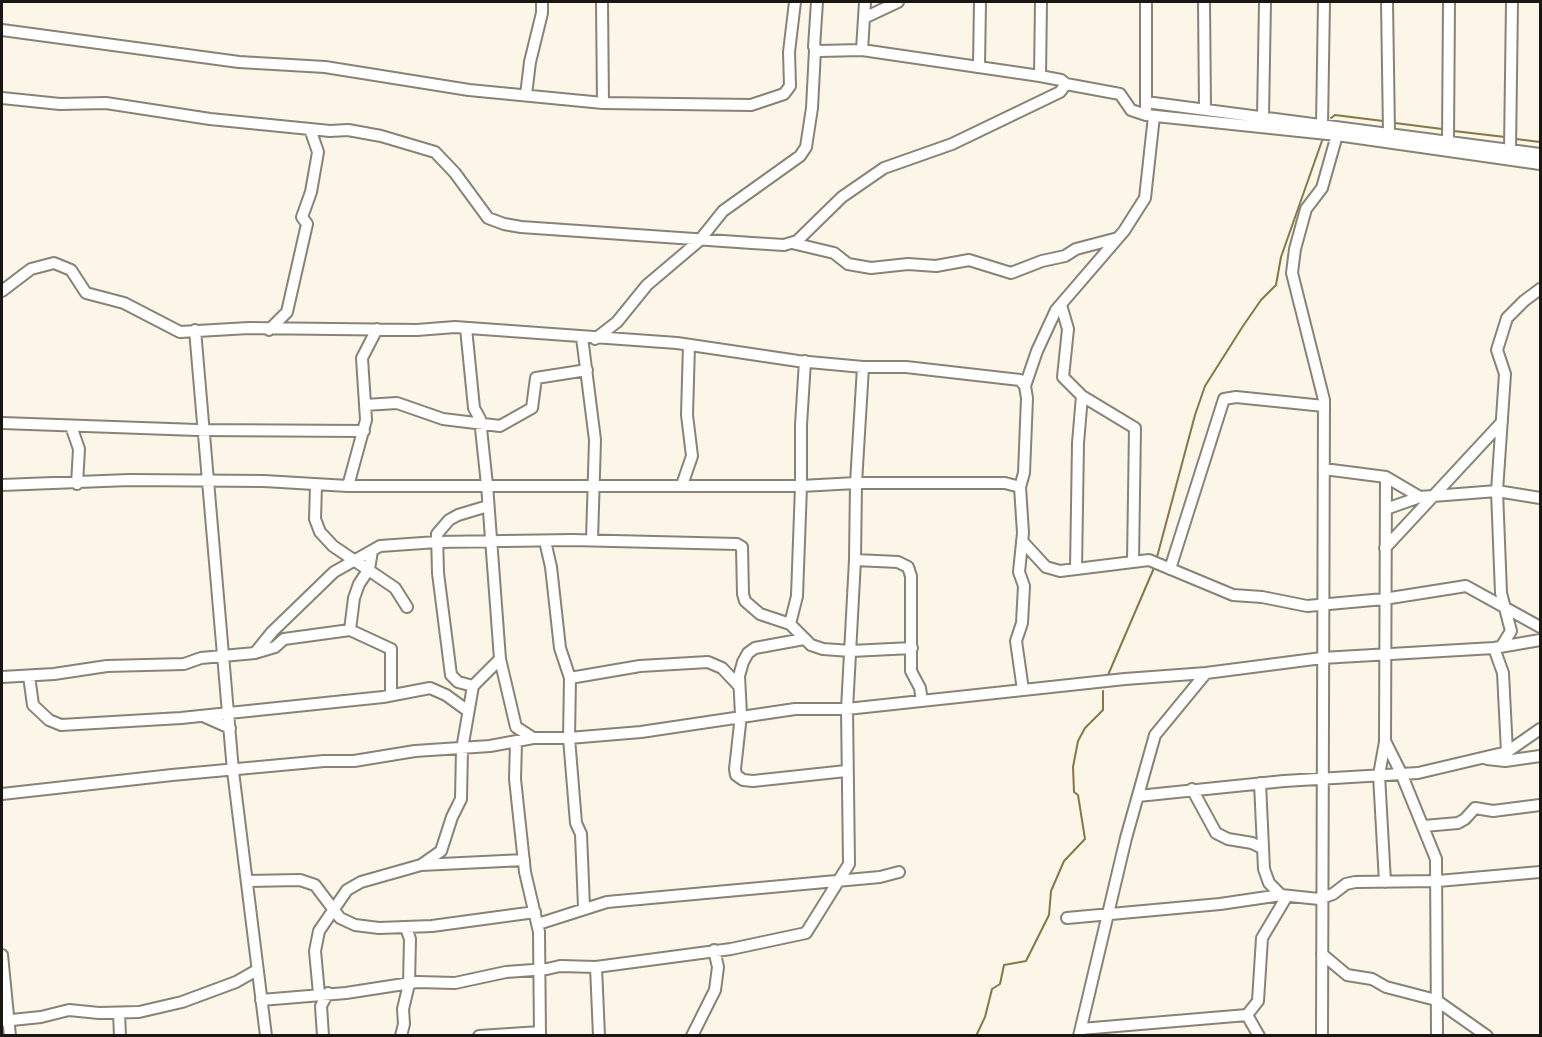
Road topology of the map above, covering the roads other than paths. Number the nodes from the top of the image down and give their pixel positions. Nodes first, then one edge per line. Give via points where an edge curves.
1 (542, 2) edge
2 (602, 2) edge
3 (795, 2) edge
4 (817, 2) edge
5 (865, 2) edge
6 (898, 2) edge
7 (980, 2) edge
8 (1041, 2) edge
9 (1146, 2) edge
10 (1204, 2) edge
11 (1265, 2) edge
12 (1324, 2) edge
13 (1387, 2) edge
14 (1449, 2) edge
15 (1512, 2) edge
16 (864, 18) junction
17 (2, 30) edge
18 (815, 50) junction
19 (862, 50) junction
20 (979, 66) junction
21 (1040, 76) junction
22 (1066, 84) junction
23 (526, 95) junction
24 (2, 98) edge
25 (1146, 102) junction
26 (603, 103) junction
27 (1205, 110) junction
28 (1150, 116) junction
29 (1263, 117) junction
30 (1322, 125) junction
31 (310, 129) junction
32 (1389, 134) junction
33 (1337, 135) junction
34 (1448, 141) junction
35 (1510, 150) junction
36 (1540, 154) edge
37 (1540, 164) edge
38 (1118, 238) junction
39 (699, 241) junction
40 (791, 243) junction
41 (1540, 290) edge
42 (2, 291) edge
43 (1061, 304) junction
44 (466, 328) junction
45 (377, 329) junction
46 (195, 330) junction
47 (269, 330) junction
48 (582, 338) junction
49 (595, 339) junction
50 (689, 345) junction
51 (805, 361) junction
52 (863, 367) junction
53 (587, 370) junction
54 (1025, 386) junction
55 (1082, 396) junction
56 (365, 405) junction
57 (1324, 406) junction
58 (1503, 422) junction
59 (2, 423) edge
60 (480, 424) junction
61 (71, 426) junction
62 (203, 430) junction
63 (364, 431) junction
64 (1324, 469) junction
65 (1386, 477) junction
66 (208, 481) junction
67 (856, 483) junction
68 (77, 484) junction
69 (2, 485) edge
70 (316, 485) junction
71 (487, 485) junction
72 (596, 485) junction
73 (682, 485) junction
74 (348, 486) junction
75 (801, 486) junction
76 (1020, 487) junction
77 (1497, 491) junction
78 (1436, 496) junction
79 (1420, 497) junction
80 (1540, 498) edge
81 (489, 506) junction
82 (1386, 509) junction
83 (592, 540) junction
84 (491, 541) junction
85 (545, 541) junction
86 (1022, 541) junction
87 (437, 542) junction
88 (1385, 548) junction
89 (372, 551) junction
90 (355, 560) junction
91 (855, 560) junction
92 (1133, 561) junction
93 (369, 569) junction
94 (1076, 569) junction
95 (1170, 569) junction
96 (1384, 599) junction
97 (1323, 606) junction
98 (407, 607) dead end
99 (1505, 607) junction
100 (790, 624) junction
101 (1540, 628) edge
102 (350, 630) junction
103 (804, 639) junction
104 (1540, 640) edge
105 (1521, 644) junction
106 (1498, 647) junction
107 (912, 648) junction
108 (851, 651) junction
109 (255, 653) junction
110 (1383, 653) junction
111 (223, 656) junction
112 (1322, 658) junction
113 (500, 659) junction
114 (1206, 673) junction
115 (29, 676) junction
116 (2, 677) edge
117 (570, 678) junction
118 (473, 686) junction
119 (739, 686) junction
120 (1023, 690) junction
121 (391, 695) junction
122 (922, 701) junction
123 (847, 709) junction
124 (468, 711) junction
125 (228, 713) junction
126 (741, 715) junction
127 (203, 716) junction
128 (230, 728) junction
129 (1540, 729) edge
130 (533, 738) junction
131 (569, 738) junction
132 (1385, 741) junction
133 (516, 742) junction
134 (462, 749) junction
135 (1507, 752) junction
136 (1540, 756) edge
137 (1478, 759) junction
138 (233, 771) junction
139 (846, 771) junction
140 (1401, 773) junction
141 (1379, 774) junction
142 (1323, 778) junction
143 (1260, 783) junction
144 (1192, 789) junction
145 (2, 794) edge
146 (1138, 796) junction
147 (1540, 805) edge
148 (1424, 826) junction
149 (1262, 848) junction
150 (524, 860) junction
151 (421, 865) junction
152 (899, 872) dead end
153 (1540, 872) edge
154 (839, 880) junction
155 (247, 881) junction
156 (1438, 881) junction
157 (1385, 882) junction
158 (1284, 895) junction
159 (1322, 898) junction
160 (584, 907) junction
161 (333, 910) junction
162 (535, 912) junction
163 (1108, 914) junction
164 (1067, 918) dead end
165 (538, 924) junction
166 (406, 928) junction
167 (714, 950) junction
168 (1322, 954) junction
169 (2, 955) edge
170 (596, 967) junction
171 (257, 970) junction
172 (538, 970) junction
173 (409, 984) junction
174 (323, 994) junction
175 (261, 1000) junction
176 (1436, 1000) junction
177 (119, 1014) junction
178 (1247, 1015) junction
179 (5, 1021) edge
180 (1080, 1032) edge
181 (540, 1034) edge
182 (10, 1035) edge
183 (120, 1035) edge
184 (266, 1035) edge
185 (323, 1035) edge
186 (401, 1035) edge
187 (479, 1035) edge
188 (490, 1035) edge
189 (599, 1035) edge
190 (692, 1035) edge
191 (1259, 1035) edge
192 (1322, 1035) edge
193 (1437, 1035) edge
194 (1487, 1035) edge

1 - 23 street
2 - 26 street
3 - 26 street via 789,52 790,86 784,94 751,105
4 - 18 street
5 - 16 street
6 - 16 street
7 - 20 street
8 - 21 street
9 - 25 street
10 - 27 street
11 - 29 street
12 - 30 street
13 - 32 street
14 - 34 street
15 - 35 street
16 - 19 street
17 - 23 street via 239,62 325,67
18 - 19 street
18 - 39 street via 806,147 800,156 723,211
19 - 20 street
20 - 21 street
21 - 22 street
22 - 28 street via 1120,94 1131,110
22 - 40 street via 1060,92 952,144 884,168 842,197
23 - 26 street
24 - 31 street via 60,104 106,103
25 - 27 street
25 - 28 street
27 - 29 street
28 - 33 street
28 - 38 street via 1145,198
29 - 30 street
30 - 32 street
31 - 39 street via 381,136 435,152 488,218 504,224
31 - 47 street via 318,152 302,217 307,224 287,312
32 - 34 street
33 - 37 street
33 - 57 street via 1322,188 1306,209 1292,273
34 - 35 street
35 - 36 street
38 - 40 street via 1011,273 969,260 936,266 871,268 848,264 834,253
38 - 43 street
39 - 40 street
39 - 49 street via 647,285 617,322
41 - 58 street via 1507,318 1499,340 1497,350 1505,374
42 - 46 street via 31,269 54,263 71,270 86,293 124,303 180,332
43 - 54 street via 1037,351
43 - 55 street via 1068,329 1063,377
44 - 45 street
44 - 48 street
44 - 60 street via 474,408
45 - 47 street
45 - 56 street via 362,358
46 - 47 street
46 - 62 street
48 - 49 street
48 - 53 street
49 - 50 street
50 - 51 street
50 - 73 street via 687,415 692,456
51 - 52 street
51 - 75 street
52 - 54 street via 970,373 1020,380
52 - 67 street
53 - 60 street via 536,378 532,408 501,426
53 - 72 street
54 - 76 street via 1027,431
55 - 92 street via 1135,428
55 - 94 street
56 - 60 street via 397,403 443,419
56 - 63 street
57 - 64 street
57 - 95 street via 1224,399
58 - 77 street
58 - 78 street
59 - 61 street
60 - 71 street
61 - 62 street
61 - 68 street via 79,448
62 - 63 street
62 - 66 street
63 - 74 street
64 - 65 street
64 - 97 street
65 - 79 street
65 - 82 street
66 - 68 street
66 - 70 street
66 - 111 street
67 - 75 street
67 - 76 street via 1005,483
67 - 91 street
68 - 69 street
70 - 74 street
70 - 90 street via 315,519 320,532
71 - 72 street
71 - 74 street
71 - 81 street
72 - 73 street
72 - 83 street
73 - 75 street
75 - 100 street via 797,596
76 - 86 street
77 - 78 street
77 - 80 street
77 - 99 street via 1501,593
78 - 79 street
78 - 88 street
79 - 82 street
81 - 84 street
81 - 87 street via 449,520 437,534
82 - 88 street
83 - 85 street
83 - 100 street via 738,544 742,547 746,601 760,614
84 - 85 street
84 - 87 street
84 - 113 street
85 - 117 street via 560,648
86 - 94 street via 1046,567 1060,571
86 - 120 street via 1022,623 1016,641
87 - 89 street via 380,546
87 - 118 street via 451,675 458,682
88 - 96 street
89 - 90 street
89 - 93 street
90 - 93 street
90 - 109 street via 334,572
91 - 107 street via 898,562 908,567
91 - 108 street
92 - 94 street
92 - 95 street via 1149,560
93 - 98 street via 394,588
93 - 102 street via 354,598
95 - 97 street via 1233,595
96 - 97 street
96 - 99 street via 1466,586
96 - 110 street
97 - 112 street
99 - 101 street
99 - 106 street via 1511,631
100 - 103 street
101 - 105 street
102 - 109 street via 284,639 275,647
102 - 121 street via 391,649
103 - 108 street via 823,649
103 - 119 street via 755,648 748,653 742,662
104 - 105 street
105 - 106 street
106 - 110 street
106 - 135 street
107 - 108 street
107 - 122 street via 911,671
108 - 123 street
109 - 111 street
110 - 112 street
110 - 132 street
111 - 115 street via 184,664 107,666
111 - 125 street
112 - 114 street
112 - 142 street
113 - 118 street
113 - 130 street via 516,727
114 - 120 street
114 - 146 street via 1155,735
115 - 116 street
115 - 127 street via 33,705 62,725
117 - 119 street via 640,666 708,662 722,668
117 - 131 street
118 - 124 street
119 - 126 street
120 - 122 street
121 - 124 street via 430,688
121 - 125 street
122 - 123 street
123 - 126 street via 822,707
123 - 139 street
124 - 134 street
125 - 127 street
125 - 128 street
126 - 131 street via 641,732
126 - 139 street via 735,769 743,780
127 - 128 street
128 - 138 street
129 - 135 street
130 - 131 street
130 - 133 street
131 - 160 street via 576,823 581,834
132 - 140 street
132 - 141 street
133 - 134 street
133 - 150 street via 515,779
134 - 138 street
134 - 151 street via 461,799 441,851
135 - 137 street
136 - 137 street via 1504,761
137 - 140 street via 1418,773
138 - 145 street
138 - 155 street
139 - 154 street via 849,864
140 - 141 street
140 - 148 street
141 - 142 street
141 - 157 street
142 - 143 street
142 - 159 street
143 - 144 street
143 - 149 street
144 - 146 street
144 - 149 street via 1216,833
146 - 163 street
147 - 148 street via 1493,811 1475,808 1458,823
148 - 156 street via 1435,850
149 - 158 street via 1266,876
150 - 151 street
150 - 162 street
151 - 161 street via 354,885
152 - 154 street
153 - 156 street
154 - 160 street
154 - 167 street via 806,933
155 - 161 street via 300,880 315,885
155 - 171 street
156 - 157 street
156 - 176 street
157 - 159 street via 1355,882
158 - 159 street
158 - 163 street
158 - 178 street via 1262,938 1258,1000
159 - 168 street
160 - 165 street
161 - 166 street via 355,925
161 - 174 street via 319,931 315,951
162 - 165 street
162 - 166 street
163 - 164 street
163 - 180 street
165 - 172 street
166 - 173 street via 410,939
167 - 170 street
167 - 190 street via 718,968 715,990
168 - 176 street via 1347,975
168 - 192 street
169 - 179 street
170 - 172 street
170 - 189 street
171 - 175 street
171 - 177 street via 182,1002
172 - 173 street via 455,983
172 - 181 street
173 - 174 street
173 - 186 street
174 - 175 street
174 - 185 street
175 - 184 street
176 - 193 street
176 - 194 street
177 - 179 street via 69,1010
177 - 183 street
178 - 180 street
178 - 191 street
179 - 182 street
181 - 188 street
187 - 188 street

